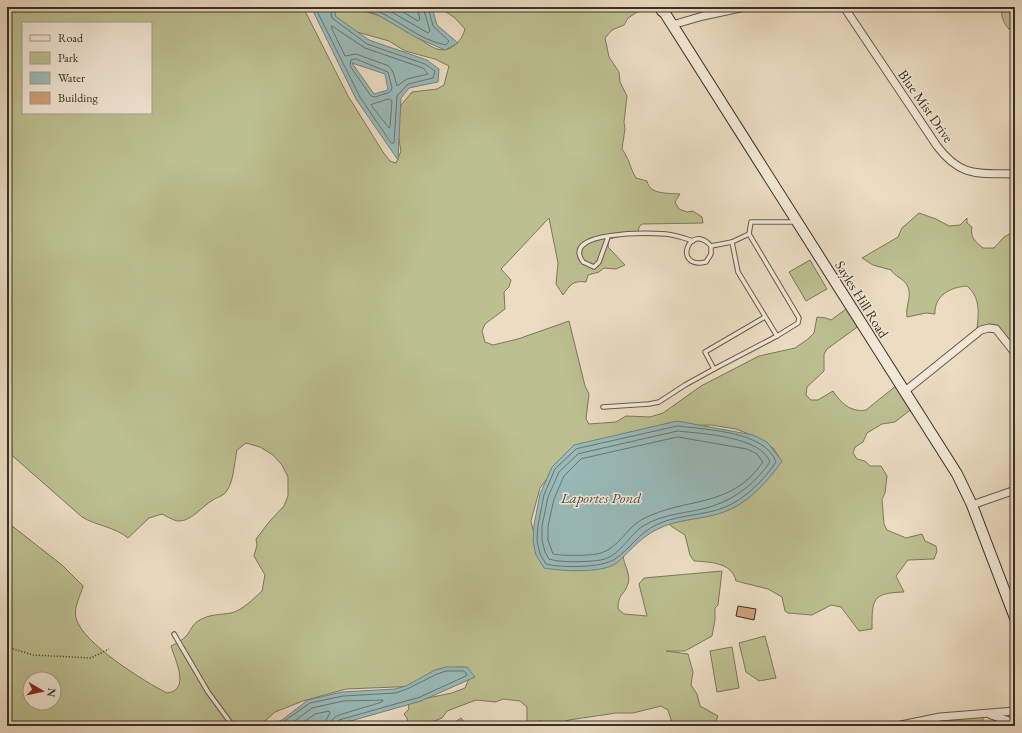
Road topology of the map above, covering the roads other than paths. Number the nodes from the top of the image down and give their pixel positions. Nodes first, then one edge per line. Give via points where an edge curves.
1 (745, 7) edge
2 (844, 7) edge
3 (662, 8) edge
4 (672, 26) junction
5 (1015, 174) edge
6 (797, 222) junction
7 (749, 234) junction
8 (608, 237) junction
9 (693, 241) junction
10 (732, 242) junction
11 (711, 246) junction
12 (765, 316) junction
13 (777, 336) junction
14 (1015, 354) edge
15 (714, 369) junction
16 (904, 392) junction
17 (603, 407) dead end
18 (1015, 490) edge
19 (972, 505) junction
20 (1015, 618) edge
21 (174, 634) dead end
22 (1015, 712) edge
23 (990, 714) junction
24 (1015, 723) edge
25 (234, 726) edge
26 (896, 726) edge

1 - 4 street via 698,17
2 - 5 street, Blue Mist Drive via 937,146 950,161 957,167 972,172
3 - 4 main road, Sayles Hill Road
4 - 6 main road, Sayles Hill Road
6 - 7 lane via 751,222
6 - 16 main road, Sayles Hill Road
7 - 10 lane
7 - 13 lane via 799,318 798,324
8 - 8 lane via 584,243 579,253 583,262 594,266 599,262
8 - 9 lane via 639,233 678,236
9 - 11 lane via 705,240
9 - 11 lane via 687,249 687,256 697,264 706,262 711,254
10 - 11 lane
10 - 12 lane via 738,272
12 - 13 lane
12 - 15 lane via 705,352
13 - 15 lane
14 - 16 street via 996,329 981,330
15 - 17 lane via 659,402
16 - 19 main road, Sayles Hill Road via 957,474
18 - 19 street
19 - 20 main road, Sayles Hill Road
21 - 25 lane via 208,692
22 - 23 street
23 - 24 street
23 - 26 street via 940,717

